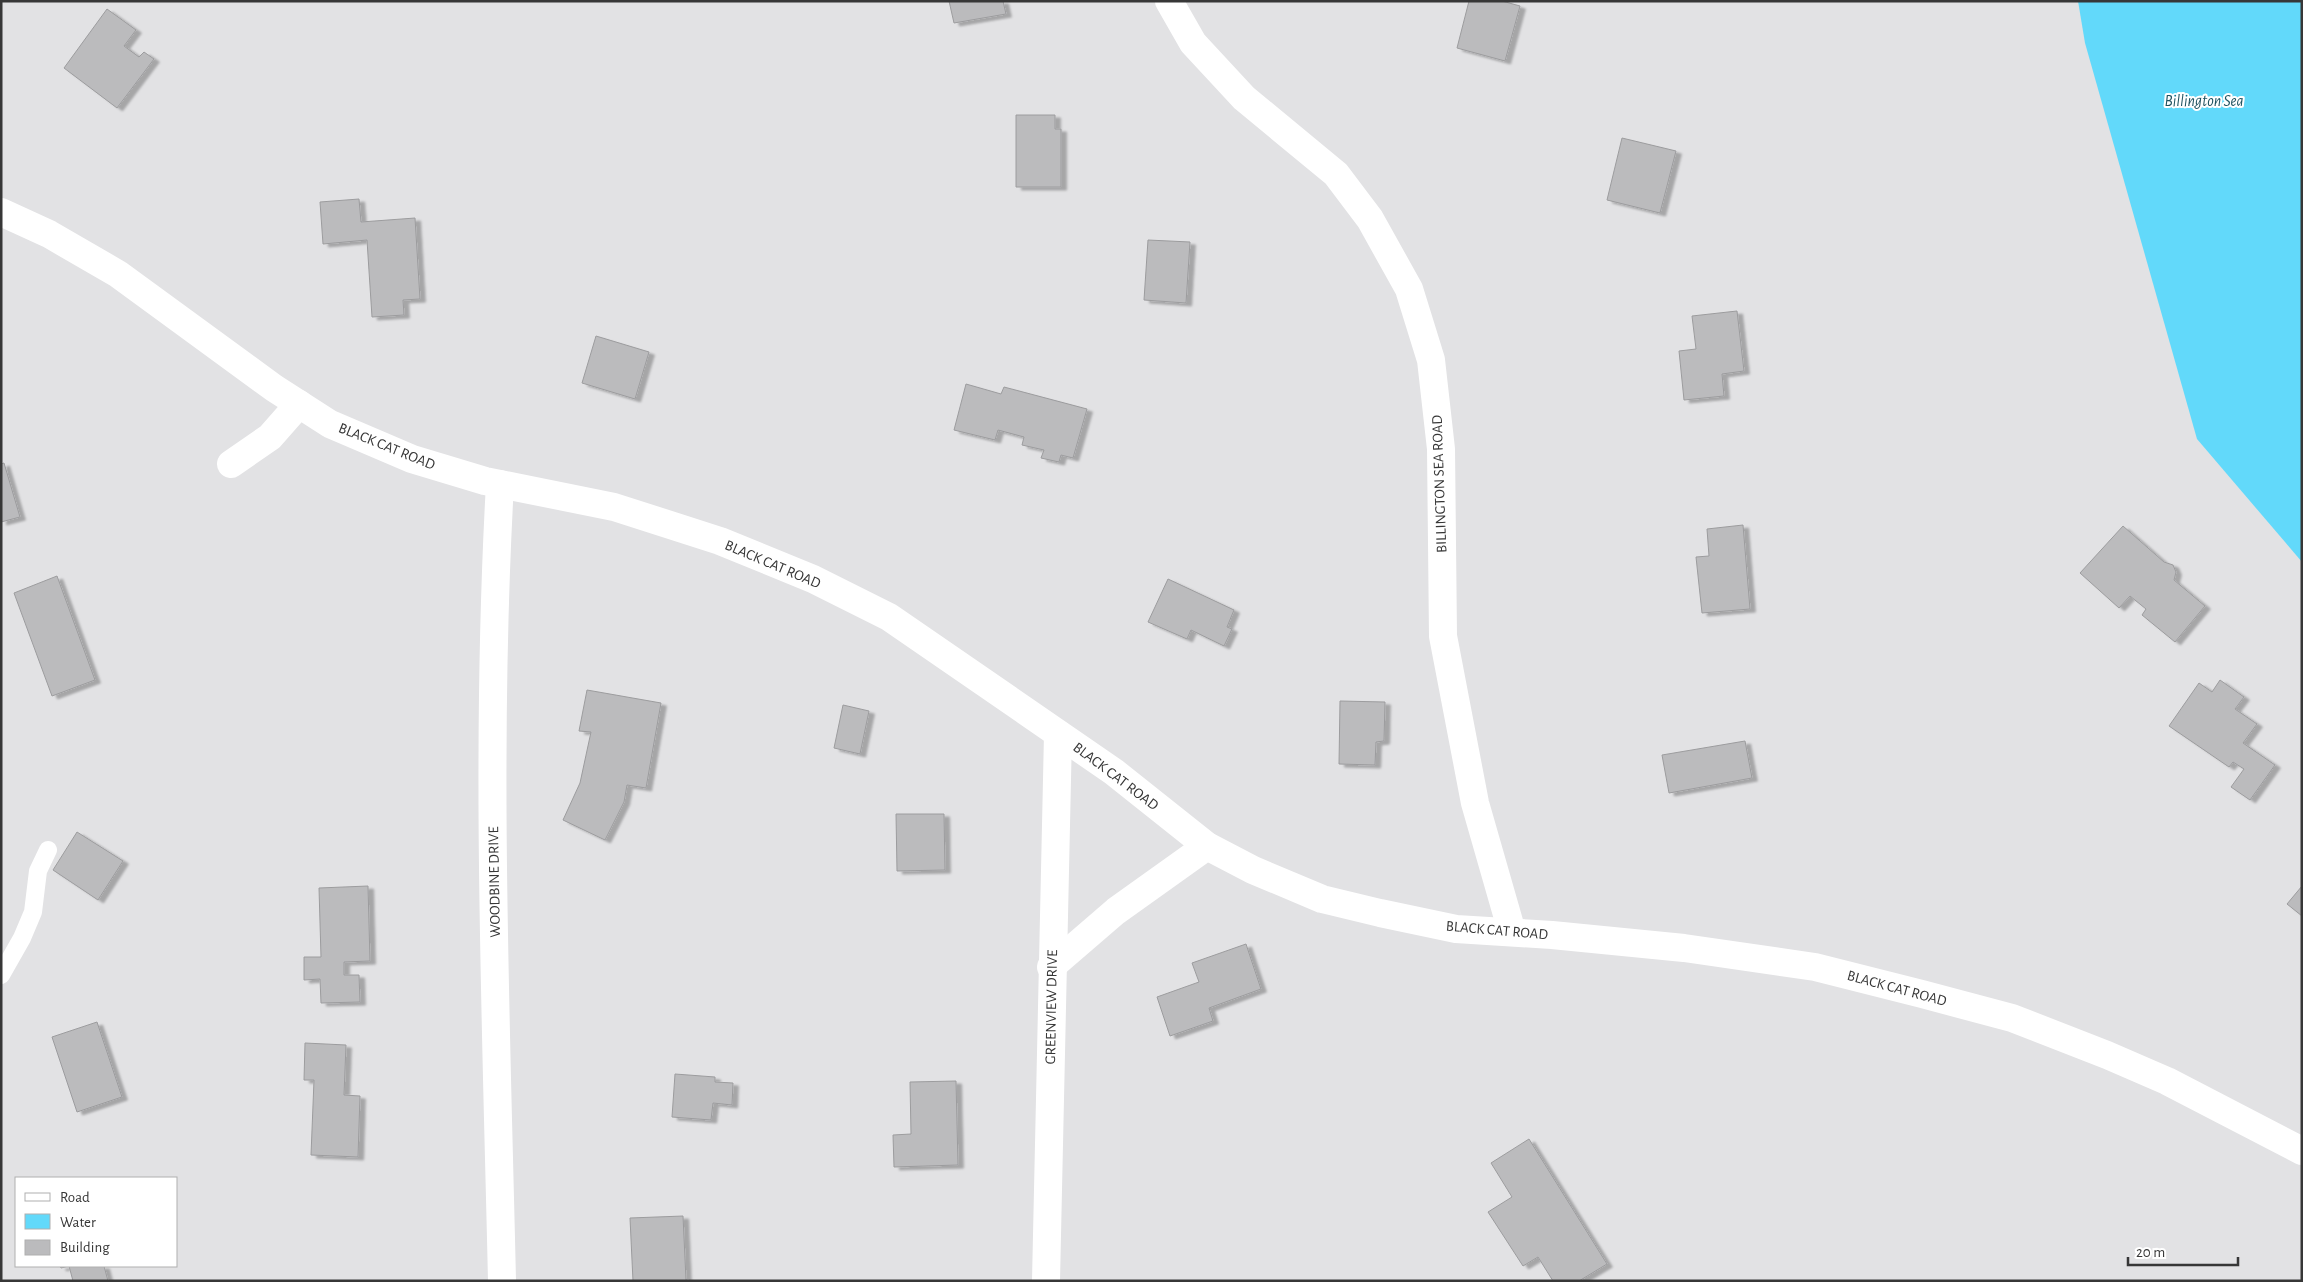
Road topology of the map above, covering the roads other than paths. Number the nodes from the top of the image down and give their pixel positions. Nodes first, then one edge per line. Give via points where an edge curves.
1 (1169, 1) edge
2 (1, 212) edge
3 (298, 404) junction
4 (231, 464) dead end
5 (500, 484) junction
6 (1058, 734) junction
7 (1206, 846) junction
8 (48, 850) dead end
9 (1512, 932) junction
10 (1051, 966) junction
11 (1, 975) edge
12 (2302, 1151) edge
13 (502, 1281) edge
14 (1046, 1281) edge

1 - 9 street, BILLINGTON SEA ROAD via 1194,43 1244,98 1336,174 1370,219 1409,288 1431,360 1440,449 1443,636 1475,803
2 - 3 street, BLACK CAT ROAD via 49,234 118,274
3 - 4 street via 270,437
3 - 5 street, BLACK CAT ROAD via 330,424 412,459
5 - 6 street, BLACK CAT ROAD via 614,507 720,541 813,579 889,617
5 - 13 street, WOODBINE DRIVE via 493,690
6 - 7 street, BLACK CAT ROAD via 1114,772
6 - 10 street, GREENVIEW DRIVE
7 - 9 street, BLACK CAT ROAD via 1253,870 1322,898 1456,929
7 - 10 street via 1116,911
8 - 11 lane via 38,871 33,912
9 - 12 street, BLACK CAT ROAD via 1684,948 1815,966 2012,1018 2168,1081
10 - 14 street, GREENVIEW DRIVE

